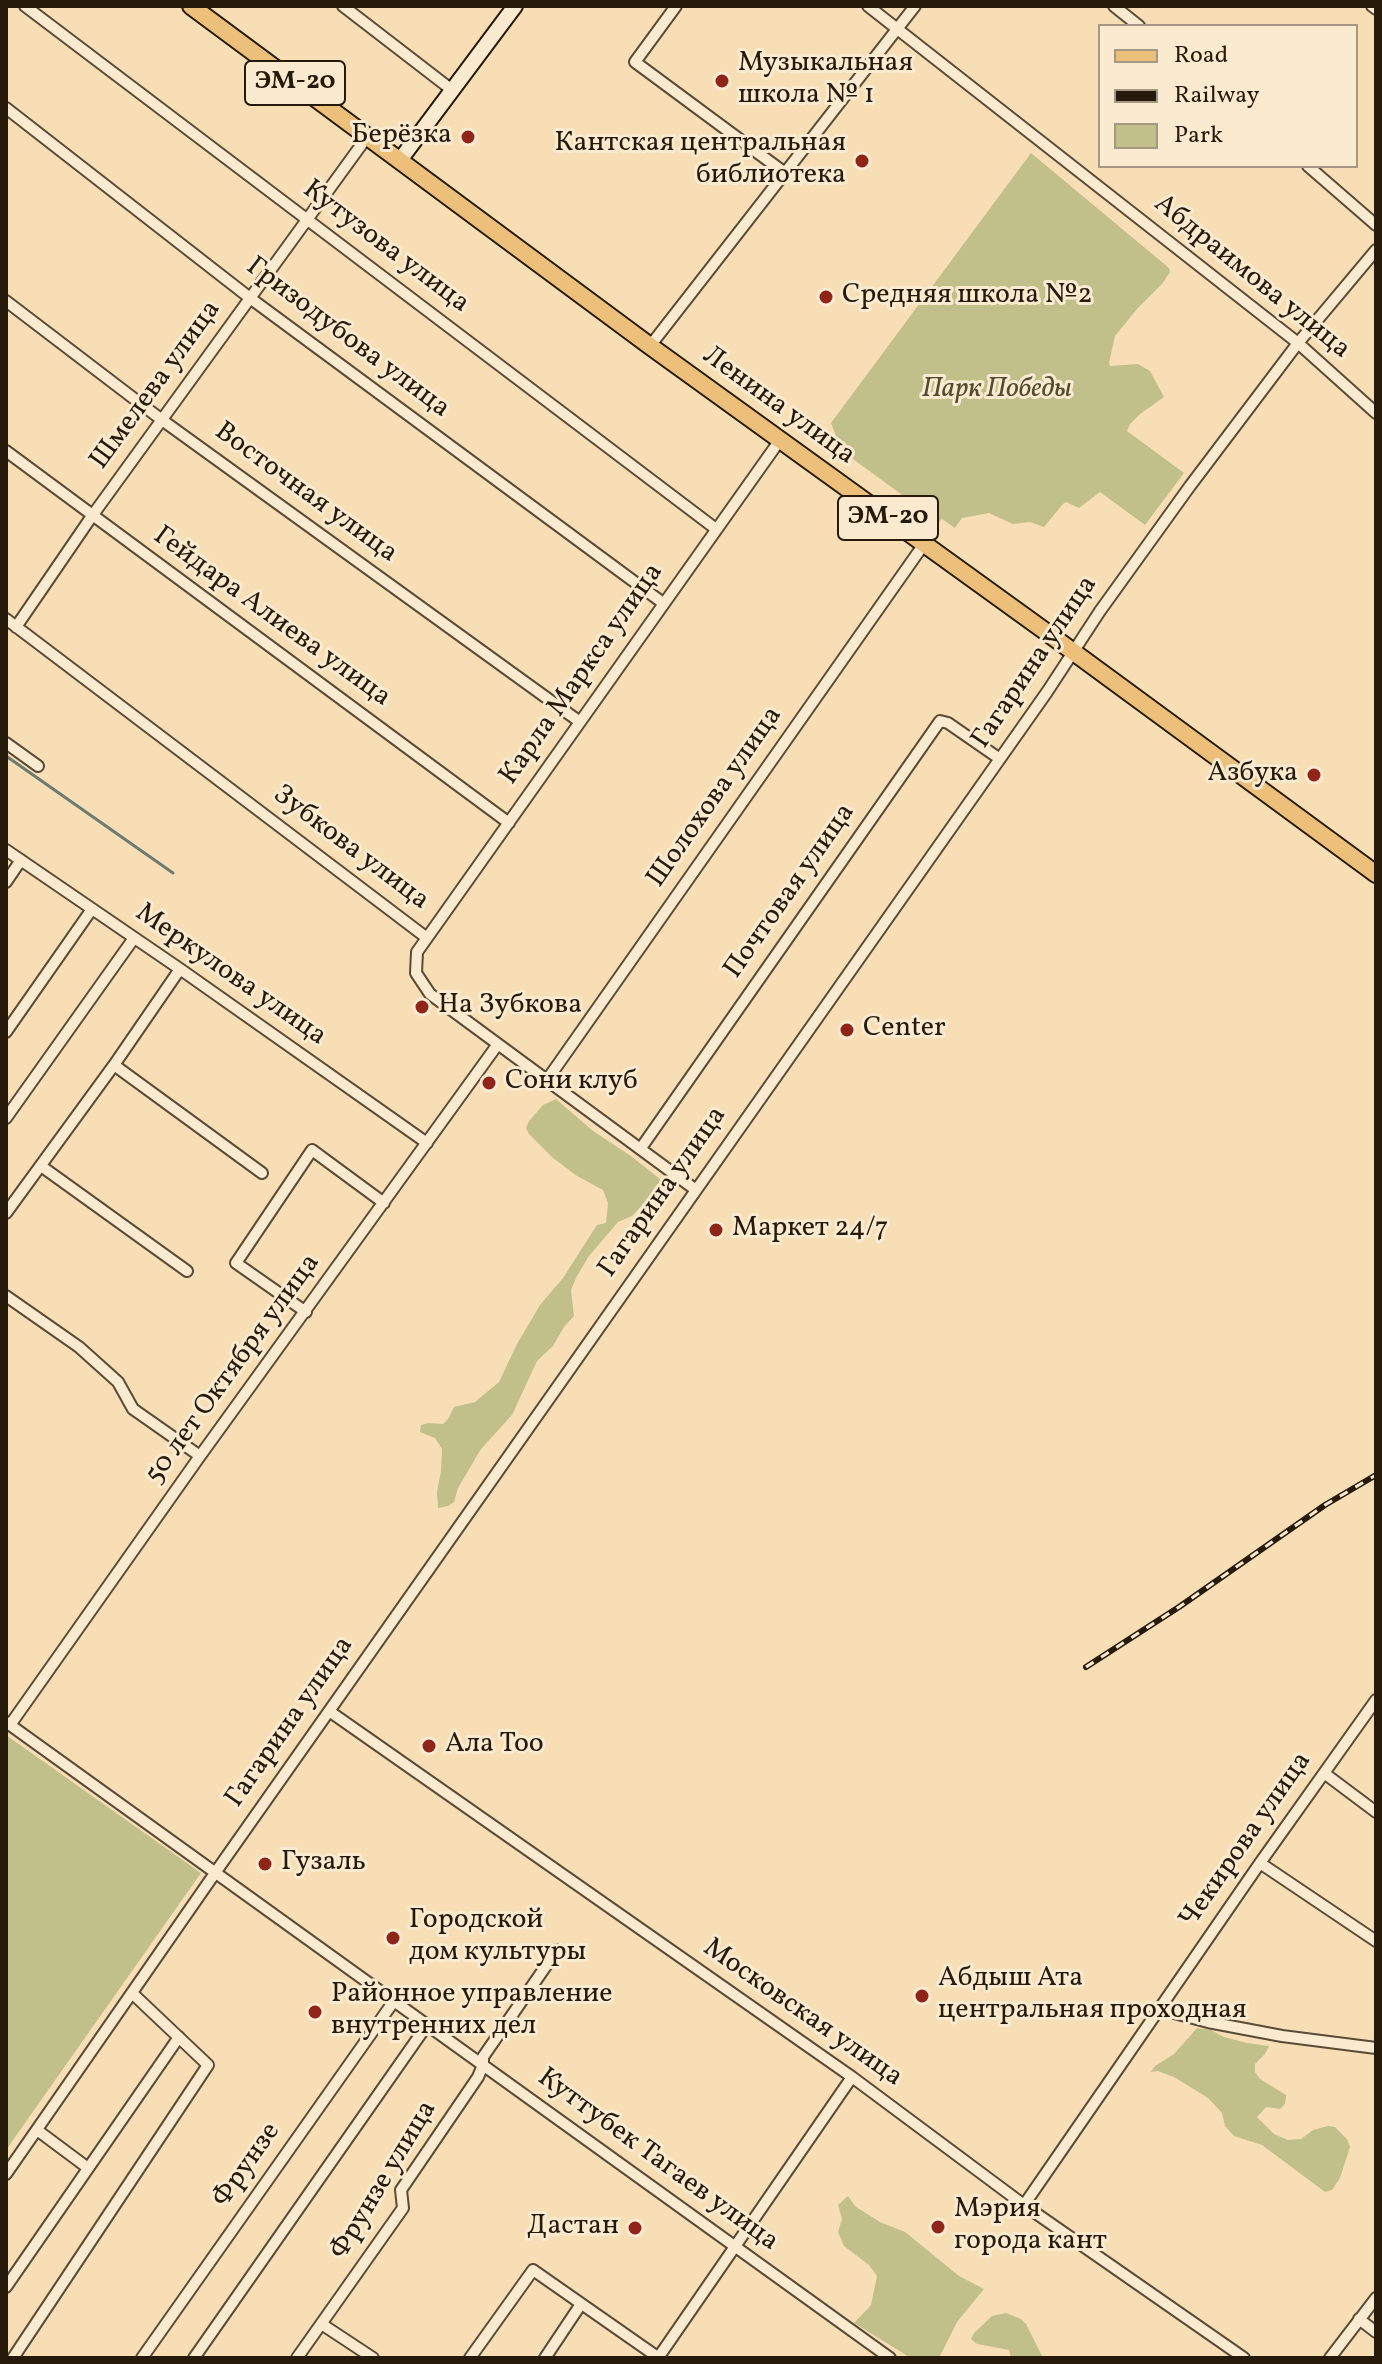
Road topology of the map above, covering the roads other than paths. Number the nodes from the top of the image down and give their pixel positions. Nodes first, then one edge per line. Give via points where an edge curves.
1 (25, 6) edge
2 (191, 6) edge
3 (343, 6) edge
4 (515, 6) edge
5 (676, 6) edge
6 (868, 6) edge
7 (915, 6) edge
8 (1114, 6) edge
9 (1136, 24) edge
10 (897, 29) junction
11 (452, 90) junction
12 (6, 108) edge
13 (367, 137) junction
14 (400, 160) junction
15 (1310, 168) edge
16 (785, 173) junction
17 (307, 220) junction
18 (1376, 225) edge
19 (1376, 250) edge
20 (250, 298) junction
21 (6, 301) edge
22 (1298, 343) junction
23 (650, 346) junction
24 (1376, 413) edge
25 (162, 420) junction
26 (780, 440) junction
27 (6, 451) edge
28 (92, 516) junction
29 (716, 529) junction
30 (924, 544) junction
31 (663, 603) junction
32 (6, 619) edge
33 (16, 627) junction
34 (1075, 653) junction
35 (580, 722) junction
36 (6, 743) edge
37 (1000, 759) junction
38 (38, 766) dead end
39 (509, 823) junction
40 (6, 850) edge
41 (21, 860) junction
42 (1376, 874) edge
43 (6, 882) edge
44 (92, 909) junction
45 (134, 938) junction
46 (427, 938) junction
47 (180, 969) junction
48 (6, 1032) edge
49 (498, 1044) junction
50 (114, 1065) junction
51 (547, 1080) junction
52 (6, 1118) edge
53 (427, 1143) junction
54 (641, 1148) junction
55 (41, 1166) junction
56 (262, 1173) dead end
57 (696, 1190) junction
58 (384, 1203) junction
59 (6, 1213) edge
60 (187, 1271) dead end
61 (6, 1296) edge
62 (306, 1312) junction
63 (200, 1456) junction
64 (1376, 1700) edge
65 (329, 1711) junction
66 (8, 1723) edge
67 (1324, 1773) junction
68 (1376, 1812) edge
69 (1260, 1863) junction
70 (215, 1873) junction
71 (1376, 1941) edge
72 (557, 1950) dead end
73 (132, 1993) junction
74 (394, 2001) junction
75 (1159, 2009) junction
76 (427, 2025) junction
77 (179, 2037) junction
78 (1376, 2048) edge
79 (483, 2065) junction
80 (852, 2077) junction
81 (37, 2130) junction
82 (88, 2168) junction
83 (6, 2174) edge
84 (1024, 2205) junction
85 (735, 2247) junction
86 (6, 2287) edge
87 (1376, 2298) edge
88 (581, 2304) junction
89 (1359, 2319) junction
90 (323, 2325) junction
91 (1376, 2332) edge
92 (13, 2358) edge
93 (142, 2358) edge
94 (194, 2358) edge
95 (297, 2358) edge
96 (373, 2358) edge
97 (470, 2358) edge
98 (545, 2358) edge
99 (659, 2358) edge
100 (890, 2358) edge
101 (1244, 2358) edge
102 (1330, 2358) edge

1 - 17 street, Кутузова улица
2 - 13 main road, Ленина улица / ЭМ-20
3 - 11 street
4 - 11 street
5 - 16 street via 635,62
6 - 10 street, Абдраимова улица
7 - 10 street
8 - 9 street
10 - 16 street
10 - 22 street, Абдраимова улица
11 - 14 street
12 - 20 street, Гризодубова улица
13 - 14 main road, Ленина улица / ЭМ-20
13 - 17 street, Шмелева улица
14 - 23 main road, Ленина улица / ЭМ-20
15 - 18 street
16 - 23 street
17 - 20 street, Шмелева улица
17 - 29 street, Кутузова улица
19 - 22 street, Гагарина улица
20 - 25 street, Шмелева улица
20 - 31 street, Гризодубова улица
21 - 25 street, Восточная улица
22 - 24 street, Абдраимова улица
22 - 34 street, Гагарина улица via 1093,620
23 - 26 main road, Ленина улица / ЭМ-20
25 - 28 street, Шмелева улица
25 - 35 street, Восточная улица
26 - 29 street, Карла Маркса улица
26 - 30 main road, Ленина улица / ЭМ-20
27 - 28 street, Гейдара Алиева улица
28 - 33 street, Шмелева улица
28 - 39 street, Гейдара Алиева улица
29 - 31 street, Карла Маркса улица
30 - 34 main road, Ленина улица / ЭМ-20
30 - 51 street, Шолохова улица
31 - 35 street, Карла Маркса улица
32 - 33 street, Зубкова улица
33 - 46 street, Зубкова улица
34 - 37 street, Гагарина улица
34 - 42 main road, Ленина улица / ЭМ-20
35 - 39 street, Карла Маркса улица
36 - 38 street
37 - 54 street, Почтовая улица via 940,721
37 - 57 street, Гагарина улица
39 - 46 street, Карла Маркса улица
40 - 41 street, Меркулова улица
41 - 43 street
41 - 44 street, Меркулова улица
44 - 45 street, Меркулова улица
44 - 48 street
45 - 47 street, Меркулова улица
45 - 52 street
46 - 49 street, Зубкова улица via 417,952 416,973 430,994
47 - 50 street
47 - 53 street, Меркулова улица
49 - 51 street, Зубкова улица
49 - 53 street, 50 лет Октября улица
50 - 55 street
50 - 56 street
51 - 54 street, Зубкова улица
53 - 58 street, 50 лет Октября улица
54 - 57 street, Зубкова улица
55 - 59 street
55 - 60 street
57 - 65 street, Гагарина улица
58 - 62 street, 50 лет Октября улица
58 - 62 street via 312,1150 236,1263
61 - 63 street via 79,1347 118,1382 133,1409
62 - 63 street, 50 лет Октября улица
63 - 66 street, 50 лет Октября улица
64 - 67 street, Чекирова улица
65 - 70 street, Гагарина улица
65 - 80 street, Московская улица
66 - 70 street, Куттубек Тагаев улица
67 - 68 street
67 - 69 street, Чекирова улица
69 - 71 street
69 - 75 street, Чекирова улица
70 - 73 street, Гагарина улица
70 - 74 street, Куттубек Тагаев улица
72 - 79 street, Фрунзе улица via 483,2057
73 - 77 street
73 - 81 street, Гагарина улица
74 - 76 street, Куттубек Тагаев улица
74 - 93 street, Фрунзе
75 - 78 street via 1282,2036
75 - 84 street, Чекирова улица
76 - 79 street, Куттубек Тагаев улица
76 - 94 street
77 - 82 street
77 - 92 street via 208,2065
79 - 85 street, Куттубек Тагаев улица
79 - 90 street, Фрунзе улица via 401,2190 403,2208
80 - 84 street, Московская улица
80 - 85 street
81 - 82 street
81 - 83 street, Гагарина улица
82 - 86 street
84 - 101 street, Московская улица
85 - 99 street
85 - 100 street, Куттубек Тагаев улица
87 - 89 street
88 - 97 street via 533,2270
88 - 98 street
88 - 99 street
89 - 91 street
89 - 102 street
90 - 95 street, Фрунзе улица
90 - 96 street

